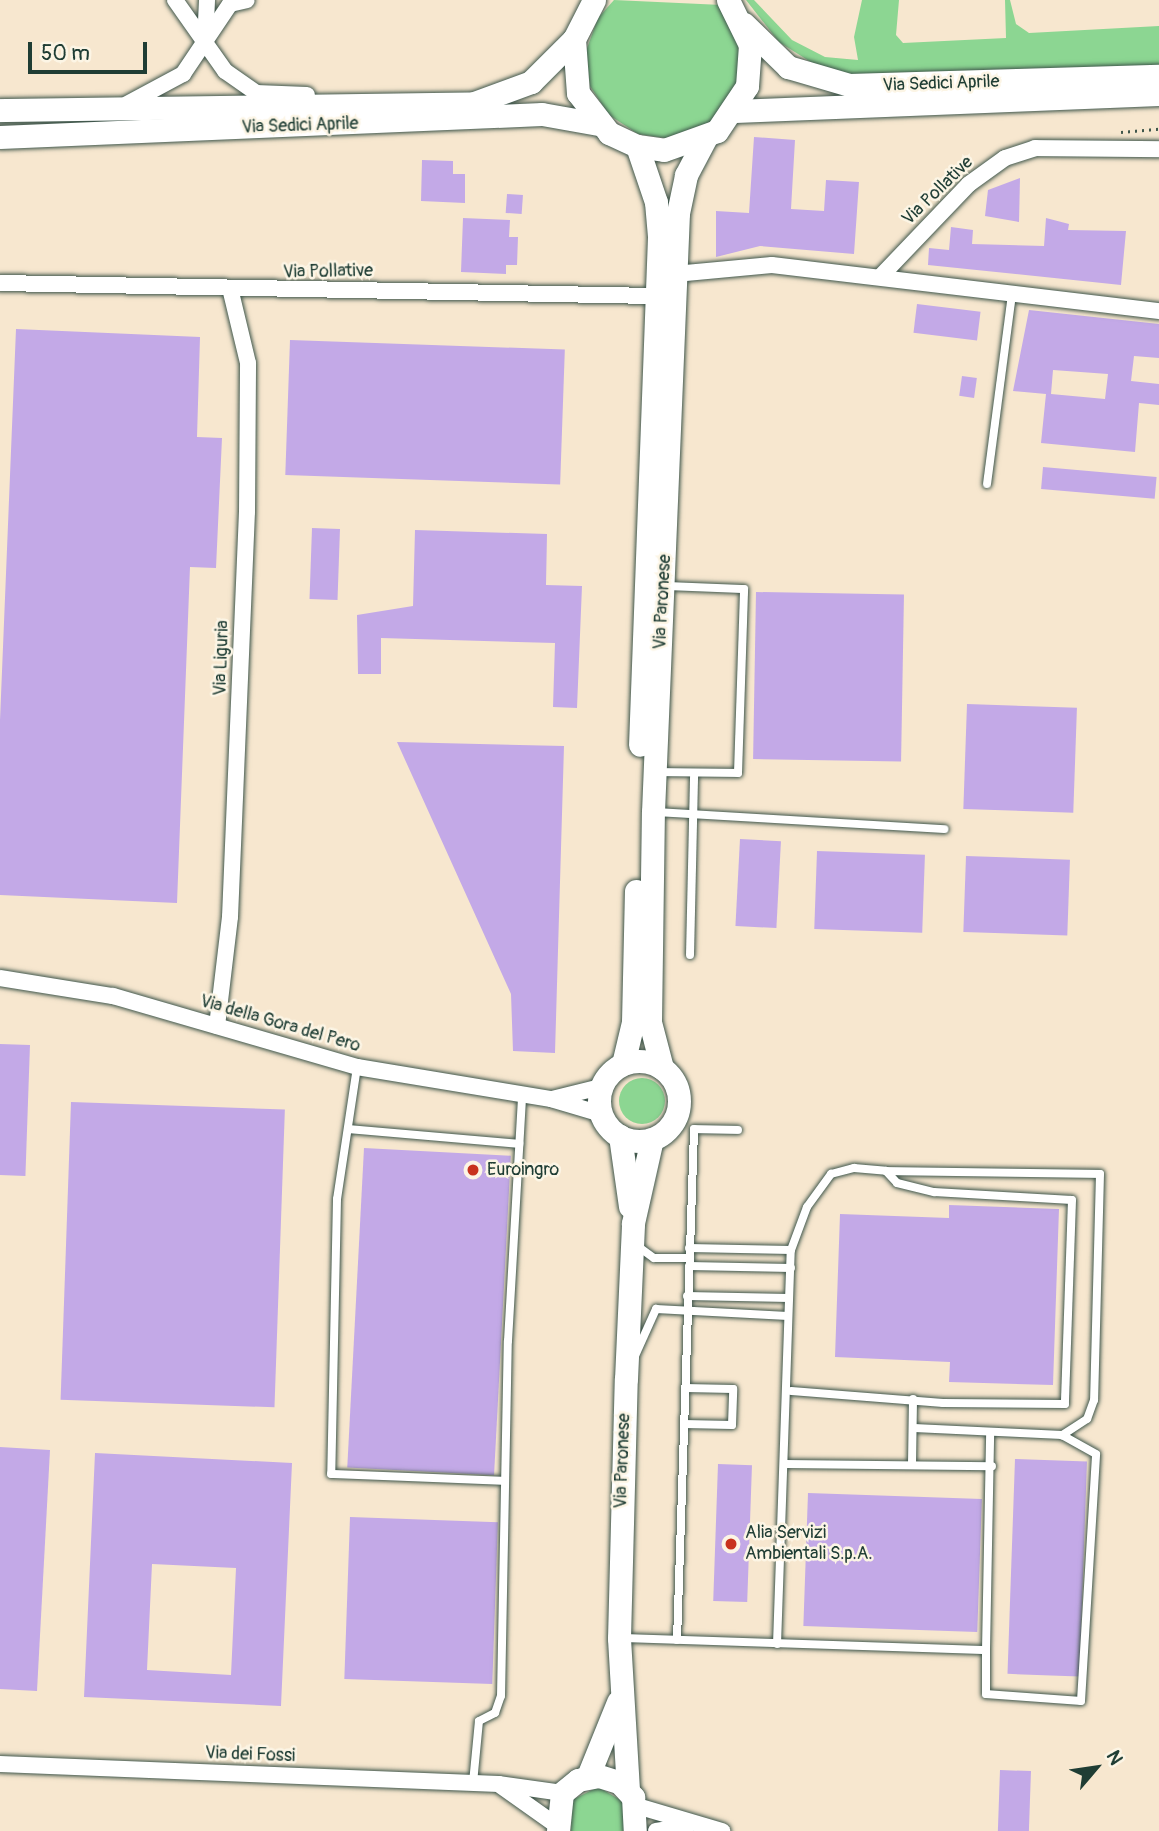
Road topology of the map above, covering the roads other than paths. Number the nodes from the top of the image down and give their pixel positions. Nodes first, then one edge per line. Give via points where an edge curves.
1 (175, 0) edge
2 (207, 0) edge
3 (247, 0) edge
4 (594, 0) edge
5 (727, 0) edge
6 (744, 24) junction
7 (574, 38) junction
8 (205, 43) junction
9 (1159, 76) edge
10 (1159, 94) edge
11 (370, 108) junction
12 (0, 110) edge
13 (114, 110) junction
14 (735, 111) junction
15 (598, 124) junction
16 (0, 137) edge
17 (705, 139) junction
18 (637, 146) junction
19 (1159, 149) edge
20 (675, 274) junction
21 (881, 276) junction
22 (0, 283) edge
23 (231, 292) junction
24 (1012, 294) junction
25 (656, 296) junction
26 (1159, 311) edge
27 (987, 484) dead end
28 (664, 586) junction
29 (654, 772) junction
30 (695, 773) junction
31 (653, 812) junction
32 (693, 816) junction
33 (944, 829) dead end
34 (690, 955) dead end
35 (0, 978) edge
36 (217, 1026) junction
37 (623, 1064) junction
38 (357, 1067) junction
39 (662, 1068) junction
40 (601, 1087) junction
41 (522, 1095) junction
42 (551, 1099) junction
43 (601, 1114) junction
44 (349, 1129) junction
45 (738, 1130) dead end
46 (620, 1136) junction
47 (652, 1139) junction
48 (519, 1144) junction
49 (886, 1171) junction
50 (633, 1233) junction
51 (689, 1248) junction
52 (791, 1250) junction
53 (689, 1262) junction
54 (791, 1268) junction
55 (687, 1296) junction
56 (789, 1298) junction
57 (687, 1313) junction
58 (788, 1316) junction
59 (626, 1378) junction
60 (685, 1388) junction
61 (791, 1391) junction
62 (913, 1399) junction
63 (684, 1424) junction
64 (914, 1428) junction
65 (990, 1435) junction
66 (1062, 1435) junction
67 (785, 1464) junction
68 (912, 1464) junction
69 (992, 1466) junction
70 (504, 1481) junction
71 (618, 1638) junction
72 (677, 1640) junction
73 (777, 1644) junction
74 (986, 1650) junction
75 (619, 1699) junction
76 (0, 1764) edge
77 (588, 1776) junction
78 (473, 1783) junction
79 (499, 1784) junction
80 (562, 1793) junction
81 (632, 1798) junction
82 (690, 1825) junction
83 (557, 1828) edge
84 (635, 1831) edge
85 (656, 1831) edge
86 (722, 1831) edge

1 - 8 street
2 - 8 street
3 - 8 street via 230,4
4 - 7 main road, Via Sedici Aprile
5 - 6 main road, Via Sedici Aprile
6 - 9 main road, Via Sedici Aprile via 788,67 849,85
6 - 14 main road, Via Sedici Aprile via 751,67
7 - 11 main road, Via Sedici Aprile via 531,82 494,100
7 - 15 main road, Via Sedici Aprile via 578,93
8 - 11 street via 225,71 256,93 341,97
8 - 13 street via 183,74
10 - 14 main road, Via Sedici Aprile
11 - 13 main road, Via Sedici Aprile
12 - 13 main road, Via Sedici Aprile
14 - 17 main road, Via Sedici Aprile
15 - 16 main road, Via Sedici Aprile via 542,114 475,121
15 - 18 main road, Via Sedici Aprile
17 - 18 main road, Via Sedici Aprile via 664,150
17 - 20 main road, Via Paronese via 681,194
18 - 25 main road, Via Paronese via 658,218
19 - 21 street, Via Pollative via 1035,148 1005,158 969,184
20 - 21 street via 772,265
20 - 28 main road, Via Paronese
21 - 24 street
22 - 23 street, Via Pollative
23 - 25 street, Via Pollative
23 - 36 street, Via Liguria via 248,363 247,512 230,917
24 - 26 street
24 - 27 lane
25 - 37 main road, Via Paronese via 633,1022
28 - 29 main road, Via Paronese
28 - 30 lane via 744,589 738,773
29 - 30 lane
29 - 31 main road, Via Paronese
30 - 32 lane
31 - 32 lane
31 - 39 main road, Via Paronese via 650,1022
32 - 33 lane
32 - 34 lane
35 - 36 street, Via della Gora del Pero via 113,996
36 - 38 street, Via della Gora del Pero
37 - 39 main road
37 - 40 main road
38 - 41 street, Via della Gora del Pero
38 - 44 lane
39 - 47 main road, Via Paronese via 677,1088 677,1112
40 - 42 street, Via della Gora del Pero
40 - 43 main road
41 - 42 street, Via della Gora del Pero
41 - 48 lane
42 - 43 street, Via della Gora del Pero
43 - 46 main road
44 - 48 lane
44 - 70 lane via 337,1199 331,1474
45 - 51 lane via 694,1129
46 - 47 main road
46 - 50 main road, Via Paronese
47 - 50 main road, Via Paronese
48 - 70 lane
49 - 52 lane via 831,1174 807,1207
49 - 62 lane via 897,1183 934,1192 1072,1200 1065,1404
49 - 66 lane via 1100,1174 1094,1400 1087,1419
50 - 53 lane via 654,1258
50 - 59 main road, Via Paronese
51 - 52 lane
51 - 53 lane
52 - 54 lane
53 - 54 lane
53 - 55 lane
54 - 56 lane
55 - 56 lane
55 - 57 lane
56 - 58 lane
57 - 58 lane
57 - 59 lane via 656,1309
57 - 60 lane
58 - 61 lane
59 - 71 main road, Via Paronese
60 - 63 lane
60 - 63 lane via 733,1389 732,1425
61 - 62 lane
61 - 67 lane
62 - 64 lane
63 - 72 lane
64 - 65 lane
64 - 68 lane
65 - 66 lane
65 - 69 lane
66 - 74 lane via 1096,1454 1081,1701 986,1694
67 - 68 lane
67 - 73 lane
68 - 69 lane
69 - 74 lane
70 - 78 lane via 501,1696 495,1713 479,1721
71 - 72 lane
71 - 75 main road, Via Paronese
72 - 73 lane
73 - 74 lane
75 - 77 main road, Via Paronese
75 - 81 main road, Via Paronese
76 - 78 street, Via dei Fossi
77 - 80 main road
77 - 81 main road via 609,1777
78 - 79 street, Via dei Fossi
79 - 80 street, Via dei Fossi
79 - 83 street
80 - 83 main road
81 - 82 street
81 - 84 main road, Via Paronese
82 - 85 street
82 - 86 street

